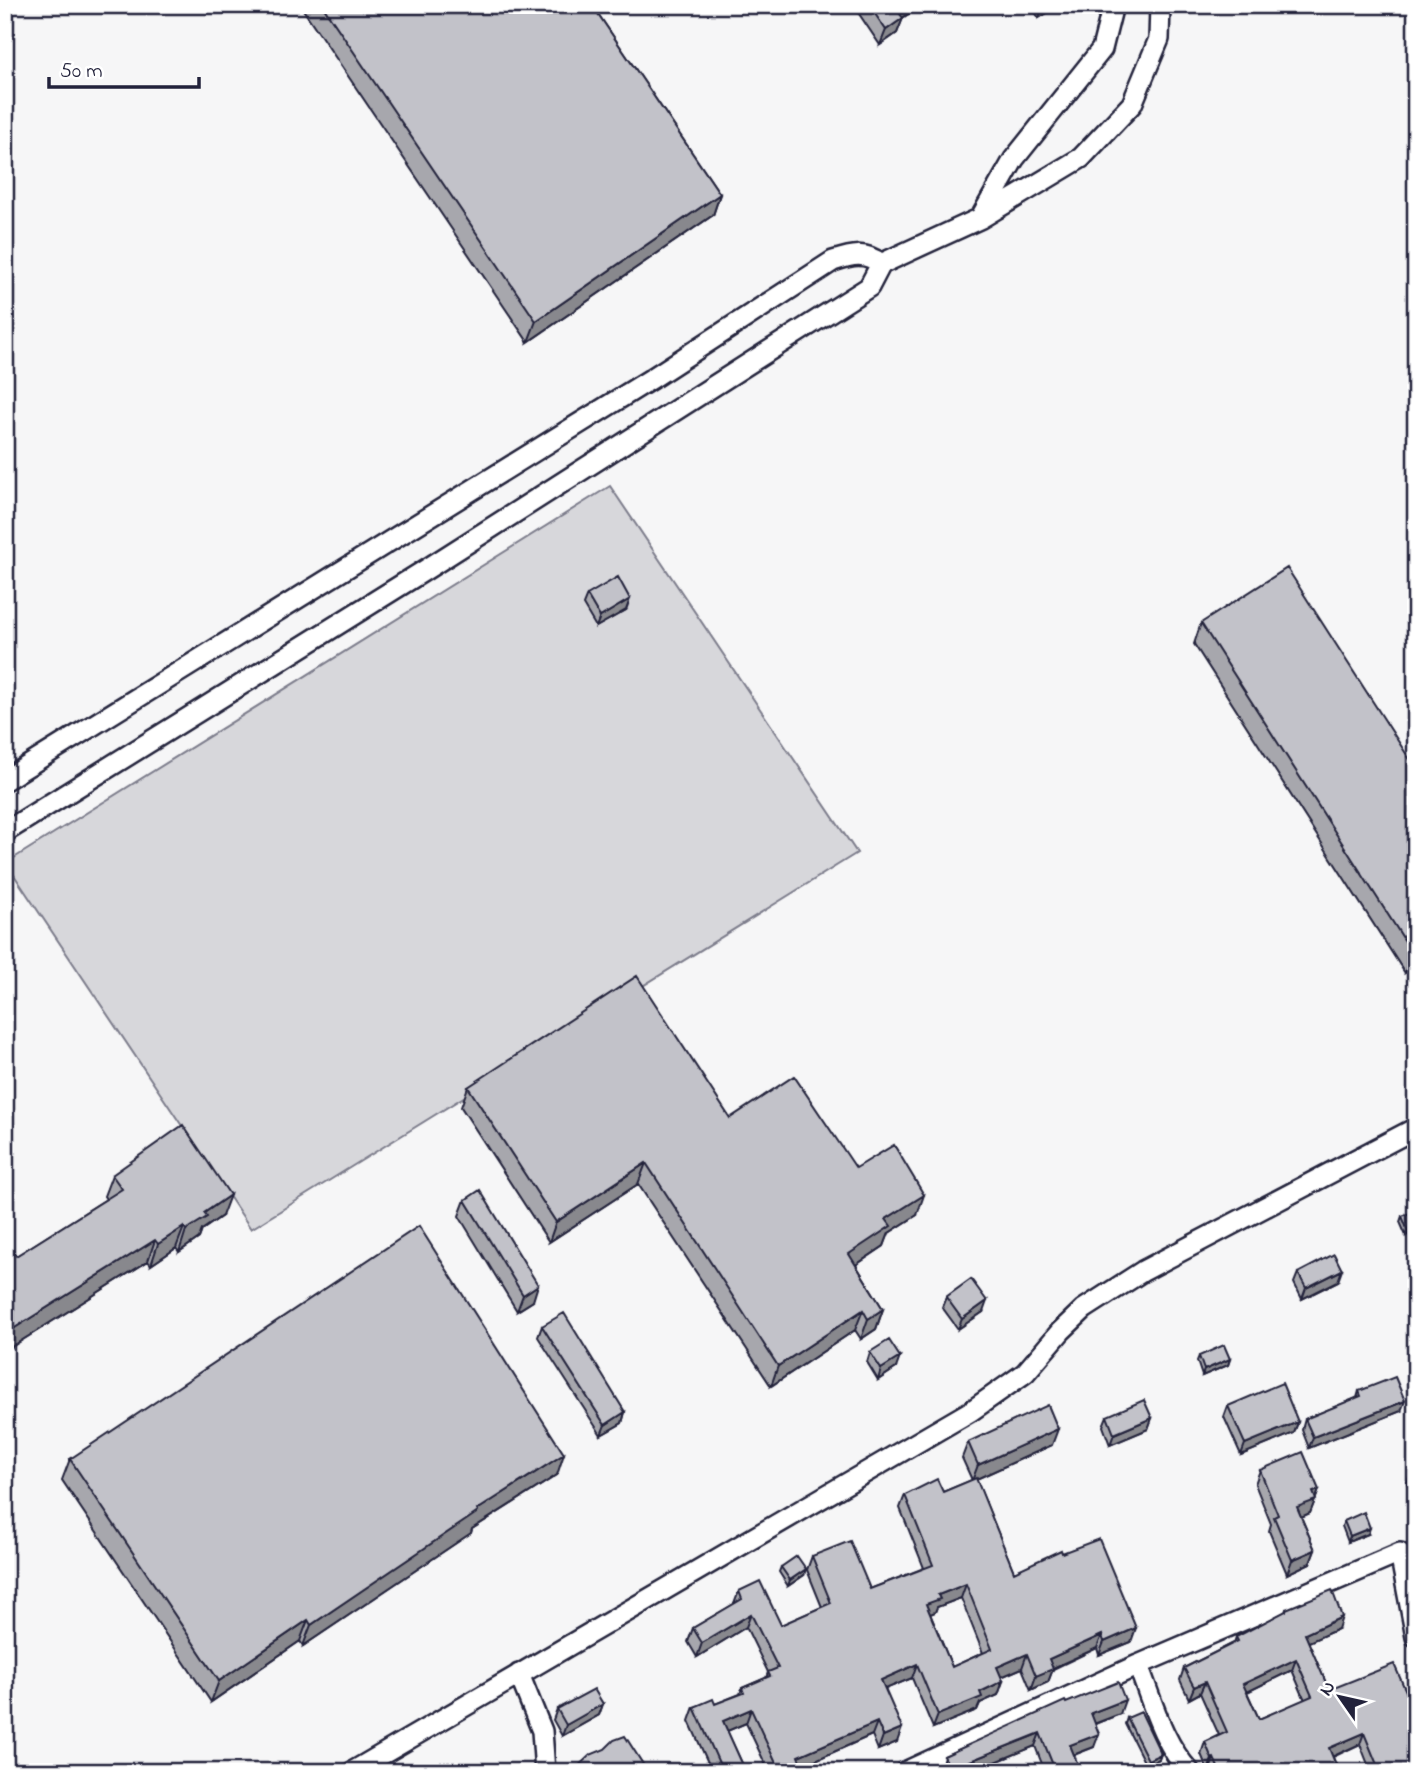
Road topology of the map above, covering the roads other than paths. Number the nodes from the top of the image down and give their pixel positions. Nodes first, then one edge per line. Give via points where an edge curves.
1 (1113, 5) edge
2 (1160, 5) edge
3 (981, 218) junction
4 (881, 264) junction
5 (5, 780) edge
6 (5, 832) edge
7 (1416, 1128) edge
8 (1416, 1637) edge
9 (1138, 1665) junction
10 (519, 1674) junction
11 (907, 1771) edge
12 (352, 1772) edge
13 (545, 1772) edge
14 (1190, 1772) edge

1 - 3 street via 1102,49 1014,159
2 - 3 street via 1159,39 1132,104 1081,158
3 - 4 street
4 - 5 street via 857,254 834,261
4 - 6 street via 869,287
7 - 10 street via 1143,1271 1084,1309 1006,1388
8 - 9 street via 1400,1553
9 - 11 street
9 - 14 street via 1175,1755
10 - 12 street
10 - 13 street via 542,1731

